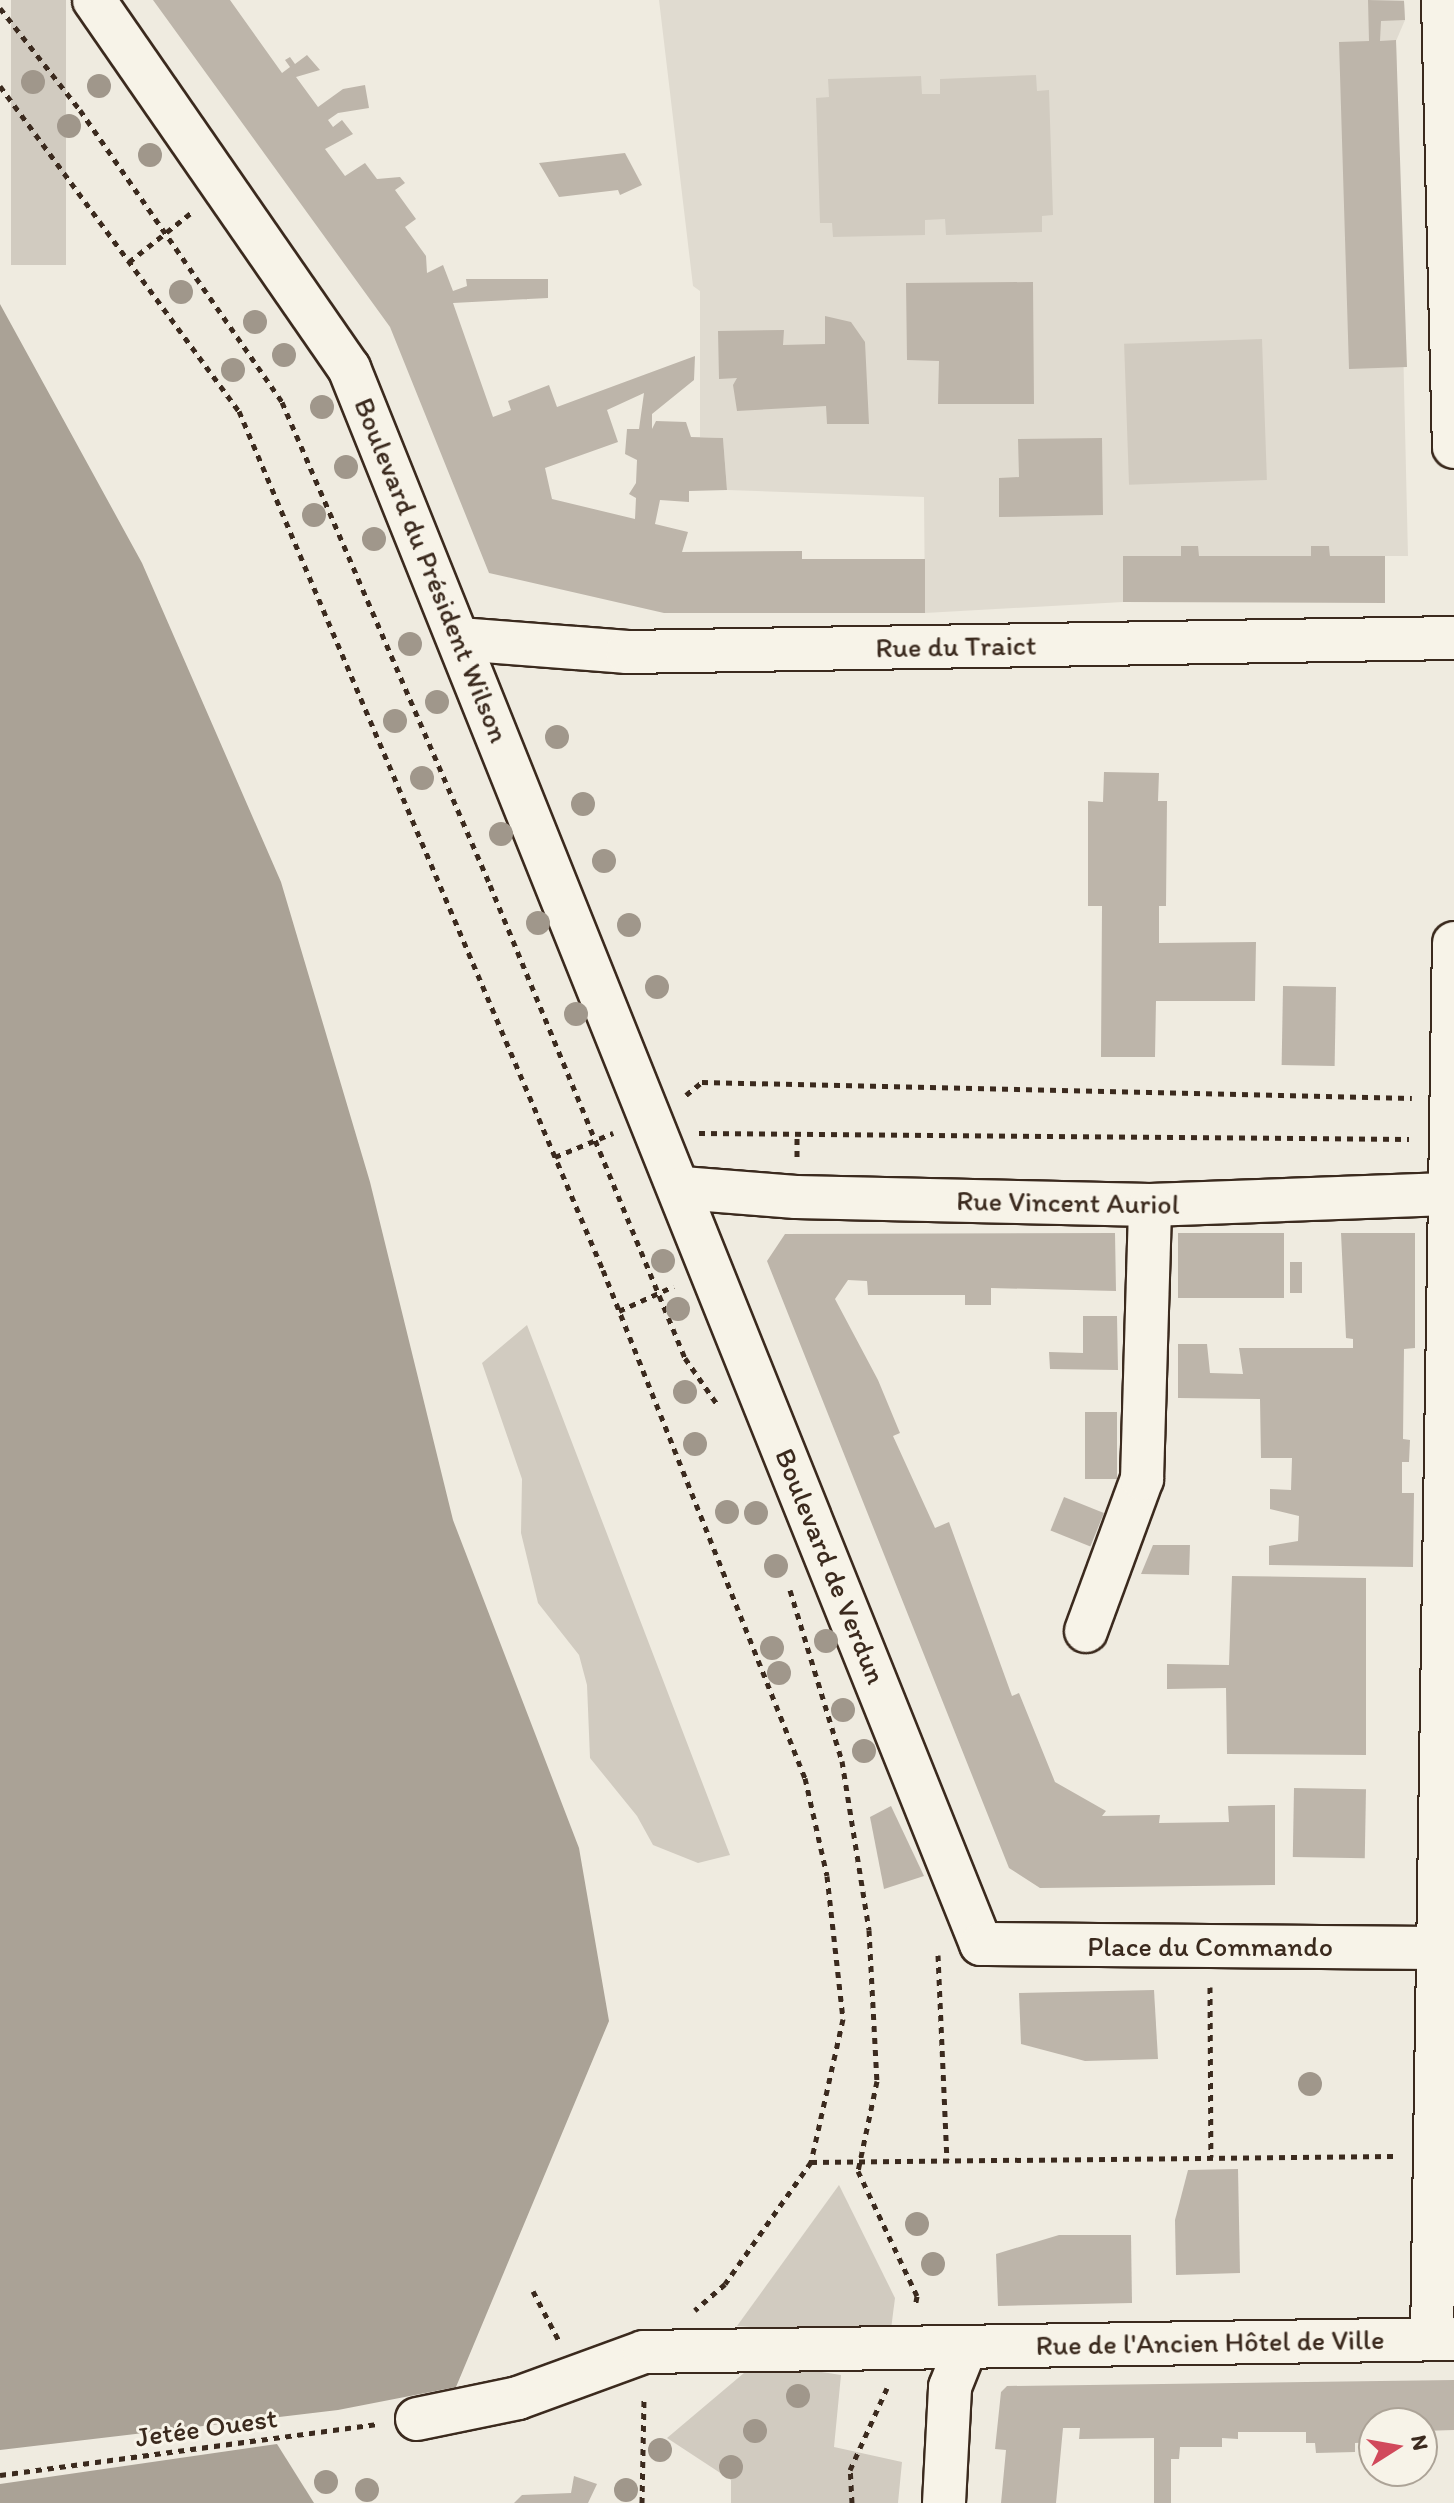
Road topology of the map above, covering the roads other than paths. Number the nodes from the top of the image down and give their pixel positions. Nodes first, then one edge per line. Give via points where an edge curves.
1 (94, 0) edge
2 (1443, 0) edge
3 (1454, 447) edge
4 (1454, 638) edge
5 (459, 639) junction
6 (1454, 943) edge
7 (682, 1188) junction
8 (1452, 1194) edge
9 (1150, 1205) junction
10 (1086, 1631) dead end
11 (1447, 1858) edge
12 (981, 1944) joint
13 (1439, 1948) junction
14 (1445, 2118) edge
15 (1443, 2339) edge
16 (966, 2347) junction
17 (417, 2419) road end
18 (944, 2503) edge

1 - 5 street, Boulevard du Président Wilson via 349,368
2 - 3 street
4 - 5 street, Rue du Traict via 627,652
5 - 7 street, Boulevard du Président Wilson
6 - 8 street
7 - 9 street, Rue Vincent Auriol via 796,1197
7 - 12 street, Boulevard de Verdun
8 - 9 street, Rue Vincent Auriol
8 - 11 street
9 - 10 street via 1142,1479
11 - 13 street
12 - 13 street, Place du Commando
13 - 14 street
14 - 15 street
15 - 16 street, Rue de l'Ancien Hôtel de Ville
16 - 17 street, Rue de l'Ancien Hôtel de Ville via 644,2352 518,2398
16 - 18 street via 950,2387

